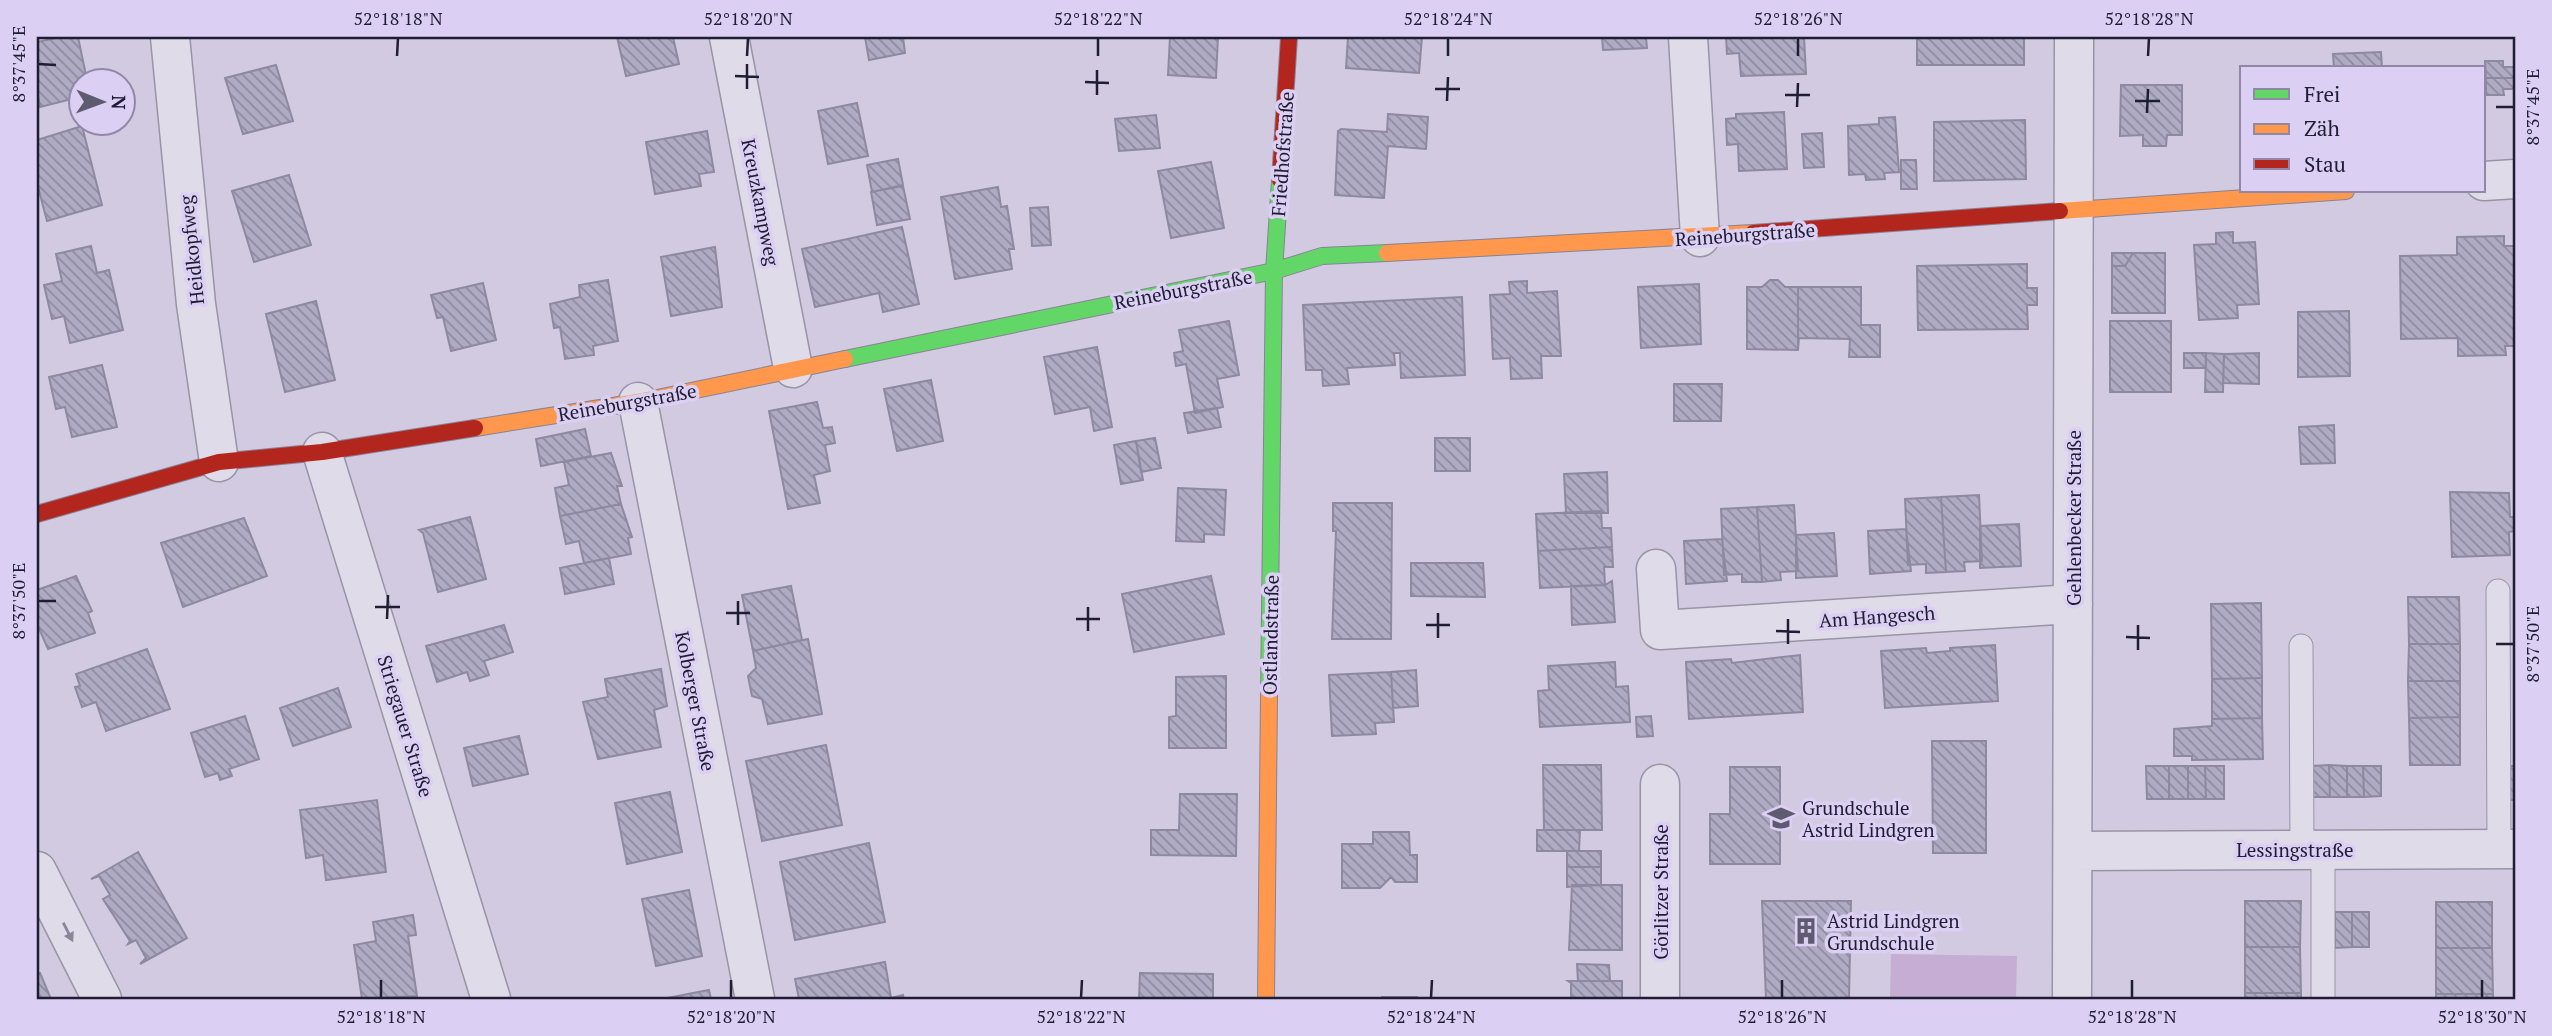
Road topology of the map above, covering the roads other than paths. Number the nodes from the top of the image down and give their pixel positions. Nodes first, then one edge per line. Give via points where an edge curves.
1 (170, 37) edge
2 (729, 37) edge
3 (1289, 37) edge
4 (1688, 37) edge
5 (2074, 37) edge
6 (2515, 179) edge
7 (2486, 181) edge
8 (2332, 192) edge
9 (2076, 211) junction
10 (1700, 237) junction
11 (1274, 271) junction
12 (793, 368) junction
13 (638, 402) junction
14 (322, 452) junction
15 (219, 462) junction
16 (37, 514) edge
17 (1656, 569) dead end
18 (2498, 591) dead end
19 (2073, 604) junction
20 (2301, 646) dead end
21 (1660, 784) dead end
22 (2313, 848) junction
23 (2074, 851) junction
24 (2510, 851) edge
25 (37, 872) edge
26 (102, 999) edge
27 (491, 999) edge
28 (755, 999) edge
29 (1266, 999) edge
30 (1660, 999) edge
31 (2071, 999) edge
32 (2323, 999) edge

1 - 15 street, Heidkopfweg via 196,304
2 - 12 street, Kreuzkampweg
3 - 11 street, Friedhofstraße
4 - 10 street
5 - 9 street, Gehlenbecker Straße
6 - 7 street
8 - 9 street, Reineburgstraße
9 - 10 street, Reineburgstraße
9 - 19 street, Gehlenbecker Straße
10 - 11 street, Reineburgstraße via 1322,256
11 - 12 street, Reineburgstraße
11 - 29 street, Ostlandstraße
12 - 13 street, Reineburgstraße
13 - 14 street, Reineburgstraße
13 - 28 street, Kolberger Straße
14 - 15 street, Reineburgstraße
14 - 27 street, Striegauer Straße
15 - 16 street, Reineburgstraße
17 - 19 street, Am Hangesch via 1660,631
18 - 24 lane
19 - 23 street, Gehlenbecker Straße
20 - 22 lane
21 - 30 street, Görlitzer Straße
22 - 23 street, Lessingstraße
22 - 24 street, Lessingstraße
22 - 32 lane
23 - 31 street, Gehlenbecker Straße
25 -> 26 street

